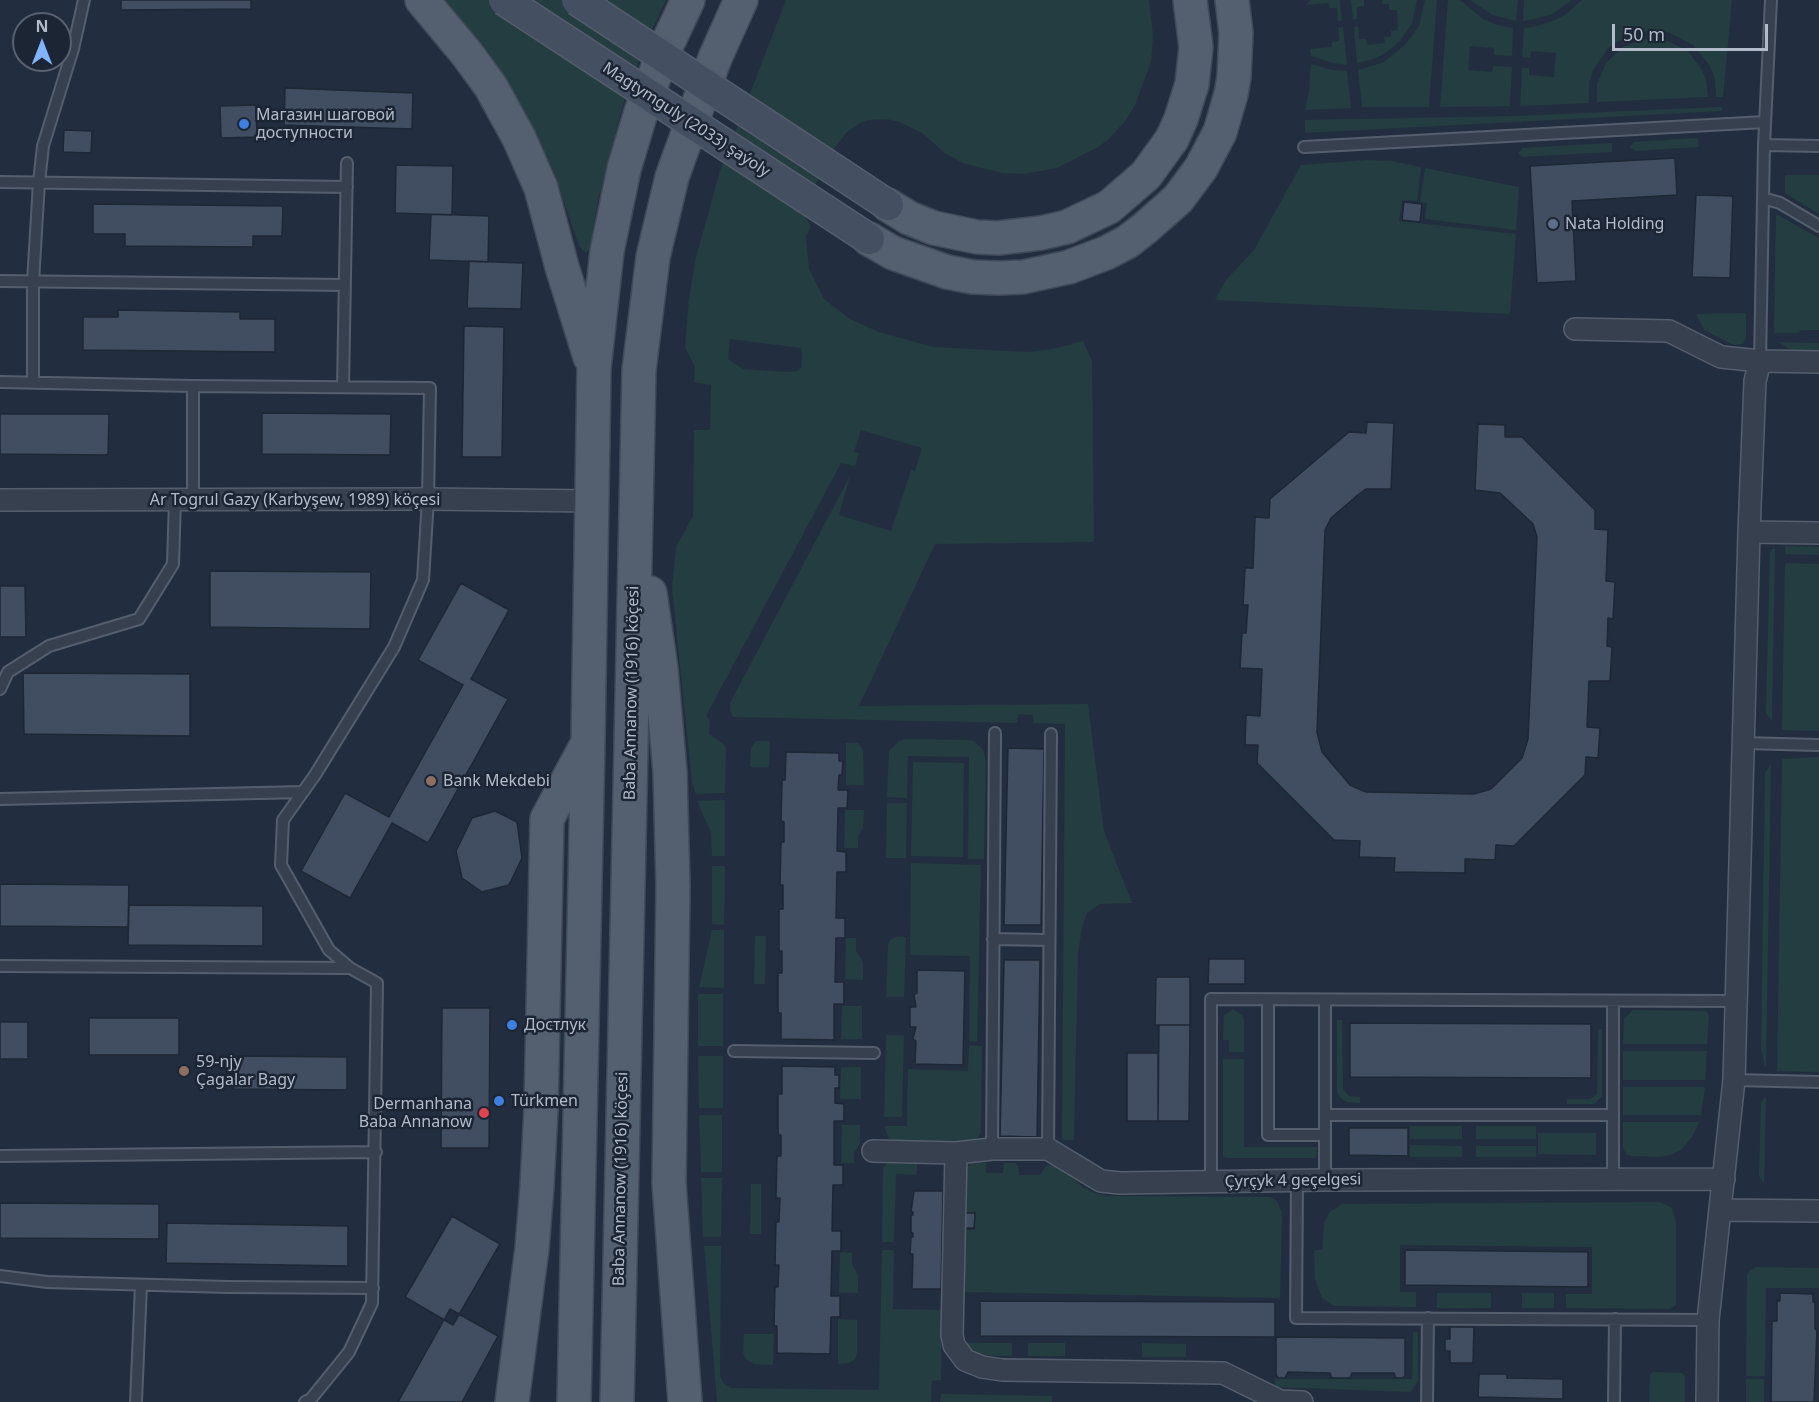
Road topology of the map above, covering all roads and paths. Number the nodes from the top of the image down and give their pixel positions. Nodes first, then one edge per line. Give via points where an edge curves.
1 (84, 0) edge
2 (422, 0) edge
3 (504, 0) edge
4 (577, 0) edge
5 (688, 0) edge
6 (741, 0) edge
7 (1191, 0) edge
8 (1232, 0) edge
9 (1771, 0) edge
10 (1765, 122) junction
11 (1764, 145) junction
12 (1819, 146) edge
13 (1304, 147) dead end
14 (347, 163) dead end
15 (0, 182) edge
16 (39, 182) junction
17 (347, 188) junction
18 (1763, 198) junction
19 (888, 205) joint
20 (1819, 226) edge
21 (869, 239) joint
22 (0, 281) edge
23 (33, 282) junction
24 (345, 285) junction
25 (1575, 329) dead end
26 (1760, 361) junction
27 (1819, 362) edge
28 (594, 368) junction
29 (0, 382) edge
30 (33, 382) junction
31 (193, 386) junction
32 (344, 387) junction
33 (428, 499) junction
34 (0, 500) edge
35 (184, 500) junction
36 (591, 501) junction
37 (636, 504) junction
38 (1749, 532) junction
39 (1819, 533) edge
40 (0, 689) edge
41 (994, 733) dead end
42 (1051, 734) dead end
43 (588, 741) junction
44 (1743, 743) junction
45 (1819, 745) edge
46 (303, 792) junction
47 (0, 799) edge
48 (993, 939) junction
49 (1049, 940) junction
50 (0, 966) edge
51 (350, 968) junction
52 (1268, 1000) junction
53 (1325, 1000) junction
54 (1613, 1001) junction
55 (1737, 1001) junction
56 (734, 1051) dead end
57 (874, 1053) dead end
58 (1734, 1080) junction
59 (1819, 1082) edge
60 (1325, 1115) junction
61 (1613, 1115) junction
62 (1325, 1135) junction
63 (992, 1149) junction
64 (1048, 1149) junction
65 (873, 1151) dead end
66 (376, 1152) junction
67 (956, 1153) junction
68 (0, 1156) edge
69 (1724, 1179) junction
70 (1325, 1180) junction
71 (1613, 1180) junction
72 (1297, 1181) junction
73 (1211, 1182) junction
74 (1721, 1210) junction
75 (1819, 1211) edge
76 (0, 1276) edge
77 (141, 1285) junction
78 (373, 1288) junction
79 (1428, 1318) junction
80 (1615, 1319) junction
81 (1708, 1320) junction
82 (136, 1402) edge
83 (305, 1402) edge
84 (512, 1402) edge
85 (574, 1402) edge
86 (617, 1402) edge
87 (685, 1402) edge
88 (1302, 1402) edge
89 (1427, 1402) edge
90 (1614, 1402) edge
91 (1707, 1402) edge

1 - 16 lane via 43,146
2 - 28 main road via 467,54 519,138 541,188
3 - 21 main road, Magtymguly (2033) şaýoly, bridge
4 - 19 main road, bridge
5 - 28 main road via 641,112 624,170 607,251
6 - 37 main road, Baba Annanow (1916) köçesi via 715,58 672,177 653,257 639,370
7 - 19 main road via 1196,47 1192,84 1181,118 1172,139 1146,175 1109,207 1067,227 998,238 934,228
8 - 21 main road via 1236,33 1234,77 1220,132 1201,168 1178,199 1126,242 1089,261 1060,270 998,278 947,272 893,253
9 - 10 lane
10 - 11 lane
10 - 13 lane
11 - 12 lane
11 - 18 lane
14 - 17 lane
15 - 16 lane
16 - 17 lane
16 - 23 lane
17 - 24 lane
18 - 20 lane via 1780,203
18 - 26 lane
22 - 23 lane
23 - 24 lane
23 - 30 lane
24 - 32 lane
25 - 26 street via 1669,331 1721,357
26 - 27 street
26 - 38 street via 1755,381
28 - 36 main road
29 - 30 lane
30 - 31 lane
31 - 32 lane
31 - 35 lane
32 - 33 lane via 430,388
33 - 35 street, Ar Togrul Gazy (Karbyşew, 1989) köçesi
33 - 36 street, Ar Togrul Gazy (Karbyşew, 1989) köçesi
33 - 46 lane via 423,580 394,647
34 - 35 street, Ar Togrul Gazy (Karbyşew, 1989) köçesi
35 - 40 lane via 173,564 139,619 49,646 8,672
36 - 43 main road
37 - 86 main road, Baba Annanow (1916) köçesi
37 - 87 main road via 662,669 670,772 673,886 669,1183
38 - 39 street
38 - 44 street
41 - 48 lane
42 - 49 lane
43 - 84 main road via 547,819 537,1186
43 - 85 main road
44 - 45 lane
44 - 55 street
46 - 47 lane
46 - 51 lane via 283,820 281,865 329,950
48 - 49 lane
48 - 63 lane
49 - 64 lane
50 - 51 lane
51 - 66 lane via 377,983
52 - 53 lane
52 - 62 lane via 1268,1135
52 - 73 lane via 1211,999
53 - 54 lane
53 - 60 lane
54 - 55 lane
54 - 61 lane
55 - 58 street
56 - 57 lane
58 - 59 lane
58 - 69 street
60 - 61 lane
60 - 62 lane
61 - 71 lane
62 - 70 lane
63 - 64 street
63 - 67 street
64 - 73 street, Çyrçyk 4 geçelgesi via 1101,1180
65 - 67 street
66 - 68 lane
66 - 78 lane
67 - 88 street via 952,1335 965,1360 1002,1370 1223,1373 1280,1401
69 - 71 street, Çyrçyk 4 geçelgesi
69 - 74 street
70 - 71 street, Çyrçyk 4 geçelgesi
70 - 72 street, Çyrçyk 4 geçelgesi
72 - 73 street, Çyrçyk 4 geçelgesi
72 - 79 lane via 1296,1318
74 - 75 street
74 - 81 street
76 - 77 lane
77 - 78 lane
77 - 82 lane
78 - 83 lane via 372,1304 349,1352 311,1400
79 - 80 lane
79 - 89 lane
80 - 81 lane
80 - 90 lane
81 - 91 street

